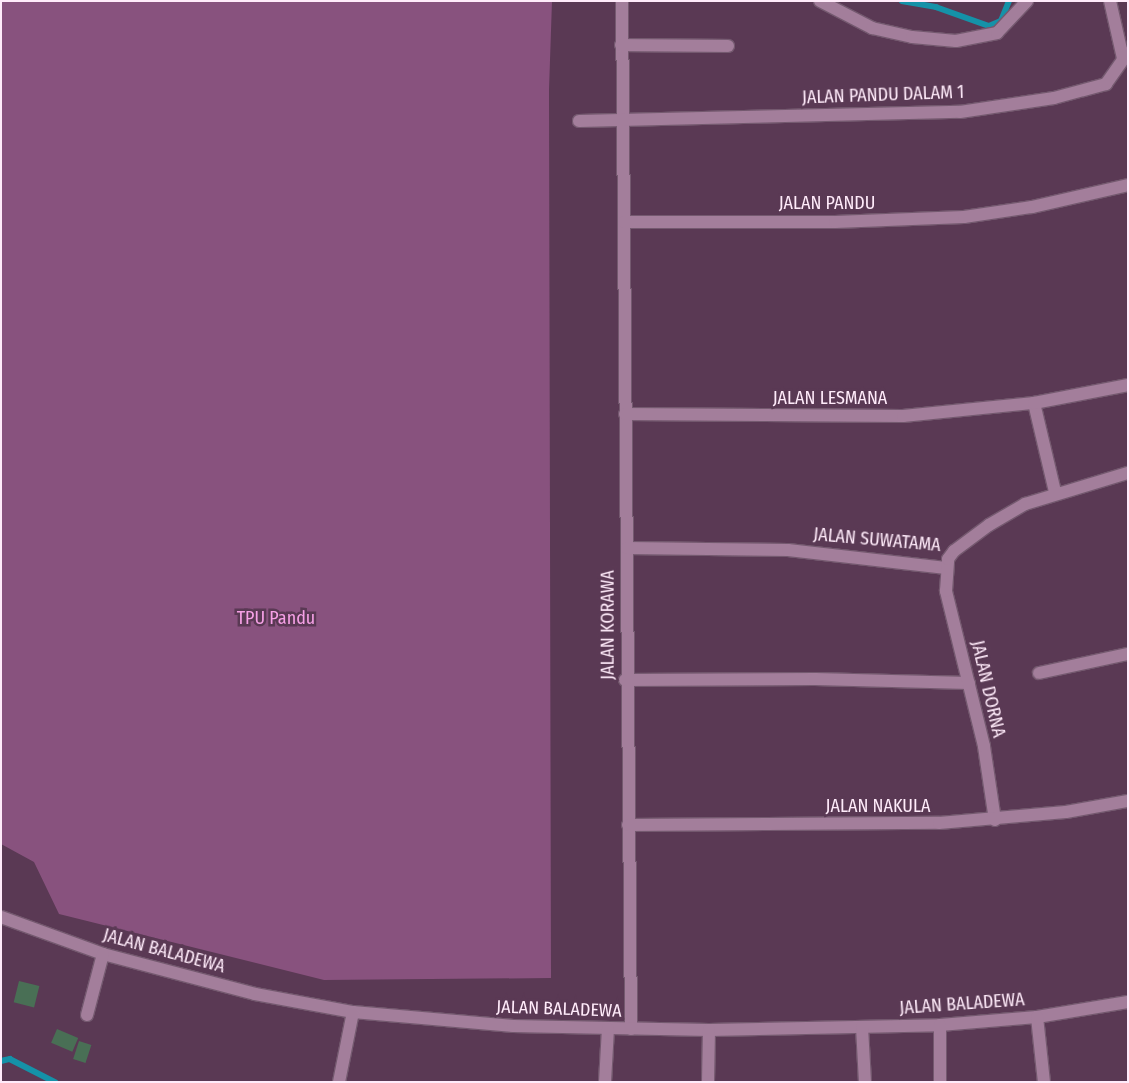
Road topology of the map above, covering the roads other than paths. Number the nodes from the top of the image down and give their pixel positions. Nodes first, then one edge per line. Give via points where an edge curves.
1 (622, 1) edge
2 (820, 1) edge
3 (1027, 1) edge
4 (1110, 1) edge
5 (621, 46) junction
6 (728, 46) dead end
7 (1126, 56) edge
8 (621, 120) junction
9 (579, 121) dead end
10 (1128, 185) edge
11 (624, 222) junction
12 (1128, 385) edge
13 (1034, 403) junction
14 (625, 414) junction
15 (1128, 473) edge
16 (1055, 492) junction
17 (627, 548) junction
18 (946, 568) junction
19 (1128, 654) edge
20 (1039, 673) dead end
21 (625, 680) junction
22 (970, 682) junction
23 (1128, 800) edge
24 (995, 820) junction
25 (628, 825) junction
26 (1, 917) edge
27 (103, 954) junction
28 (1128, 1002) edge
29 (353, 1012) junction
30 (87, 1015) dead end
31 (1037, 1017) junction
32 (940, 1025) junction
33 (862, 1027) junction
34 (608, 1029) junction
35 (631, 1029) junction
36 (709, 1030) junction
37 (339, 1082) edge
38 (605, 1082) edge
39 (708, 1082) edge
40 (865, 1082) edge
41 (940, 1082) edge
42 (1044, 1082) edge

1 - 5 street
2 - 3 street via 879,30 927,40 956,41 997,33
4 - 7 street
5 - 6 street
5 - 8 street
7 - 8 street, JALAN PANDU DALAM 1 via 1106,84 1054,98 960,112
8 - 9 street, JALAN PANDU DALAM 1
8 - 11 street
10 - 11 street, JALAN PANDU via 1032,207 964,217 836,222
11 - 14 street, JALAN KORAWA
12 - 13 street, JALAN LESMANA
13 - 14 street, JALAN LESMANA via 903,416
13 - 16 street
14 - 17 street, JALAN KORAWA
15 - 16 street, JALAN SUWATAMA
16 - 18 street, JALAN SUWATAMA via 1025,504 989,525 954,551
17 - 18 street, JALAN SUWATAMA via 788,550
17 - 21 street, JALAN KORAWA
18 - 22 street, JALAN DORNA via 946,591
19 - 20 street
21 - 22 street via 815,678
21 - 25 street, JALAN KORAWA
22 - 24 street, JALAN DORNA
23 - 24 street, JALAN NAKULA via 1066,812
24 - 25 street, JALAN NAKULA
25 - 35 street, JALAN KORAWA
26 - 27 street, JALAN BALADEWA
27 - 29 street, JALAN BALADEWA via 255,994
27 - 30 street
28 - 31 street, JALAN BALADEWA
29 - 34 street, JALAN BALADEWA via 513,1026
29 - 37 street
31 - 32 street, JALAN BALADEWA
31 - 42 street
32 - 33 street, JALAN BALADEWA
32 - 41 street
33 - 36 street, JALAN BALADEWA
33 - 40 street
34 - 35 street, JALAN BALADEWA
34 - 38 street
35 - 36 street, JALAN BALADEWA
36 - 39 street

